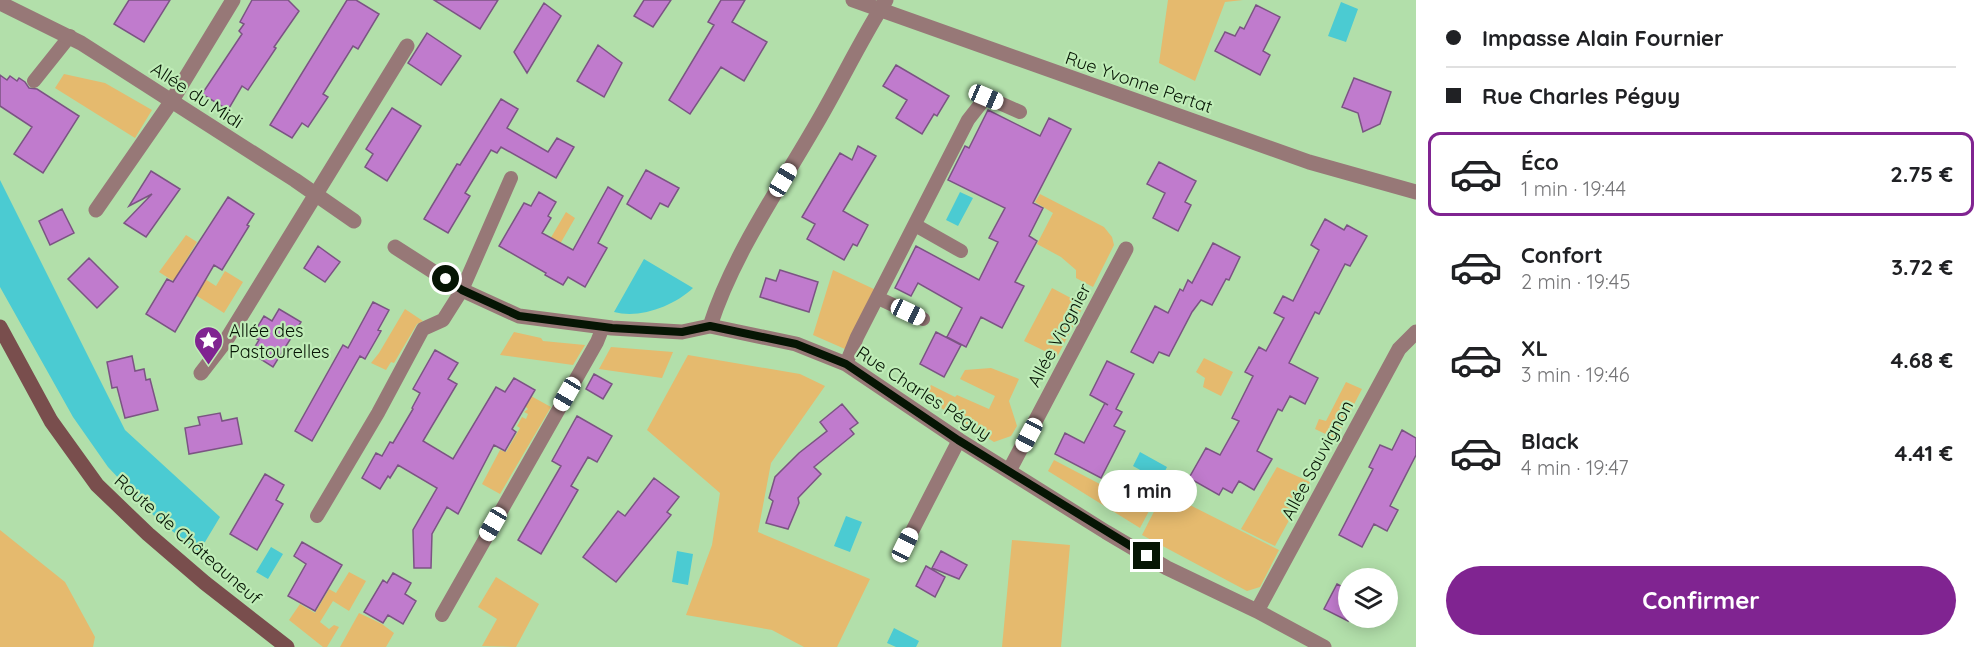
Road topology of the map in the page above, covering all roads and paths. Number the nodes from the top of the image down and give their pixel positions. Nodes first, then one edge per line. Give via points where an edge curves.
1 (233, 0) edge
2 (853, 0) edge
3 (0, 3) edge
4 (883, 5) edge
5 (7, 11) edge
6 (70, 36) junction
7 (407, 46) dead end
8 (34, 81) dead end
9 (171, 102) junction
10 (1020, 112) dead end
11 (511, 178) dead end
12 (1416, 192) edge
13 (316, 195) junction
14 (96, 210) dead end
15 (354, 220) dead end
16 (915, 225) junction
17 (395, 247) dead end
18 (1126, 249) dead end
19 (961, 251) dead end
20 (462, 290) junction
21 (878, 298) junction
22 (923, 319) dead end
23 (710, 326) junction
24 (0, 327) edge
25 (603, 327) junction
26 (1416, 332) edge
27 (846, 364) junction
28 (201, 373) dead end
29 (958, 440) junction
30 (1009, 471) junction
31 (317, 516) dead end
32 (905, 545) dead end
33 (1257, 611) junction
34 (442, 615) dead end
35 (287, 647) edge
36 (1324, 647) edge

1 - 9 street
2 - 4 street, Rue Yvonne Pertat
3 - 5 street, Allée du Midi
4 - 12 street, Rue Yvonne Pertat via 1309,162
4 - 23 street via 743,249 720,295
5 - 6 street, Allée du Midi
6 - 8 lane
6 - 9 street, Allée du Midi
7 - 13 street
9 - 13 street, Allée du Midi
9 - 14 street
10 - 16 lane via 986,97 968,120
11 - 20 lane
13 - 15 street, Allée du Midi
13 - 28 street via 225,342
16 - 19 lane
16 - 21 lane
17 - 20 street
18 - 30 street, Allée Viognier
20 - 25 street via 519,316
20 - 31 lane via 443,320 423,329
21 - 22 lane
21 - 27 lane
23 - 25 street via 682,332
23 - 27 street, Rue Charles Péguy via 796,344
24 - 35 main road, Route de Châteauneuf via 51,421 97,485 197,576
25 - 34 lane
26 - 33 street, Allée Sauvignon via 1399,349
27 - 29 street, Rue Charles Péguy
29 - 30 street, Rue Charles Péguy
29 - 32 lane
30 - 33 street, Rue Charles Péguy via 1167,568
33 - 36 street, Rue Charles Péguy

